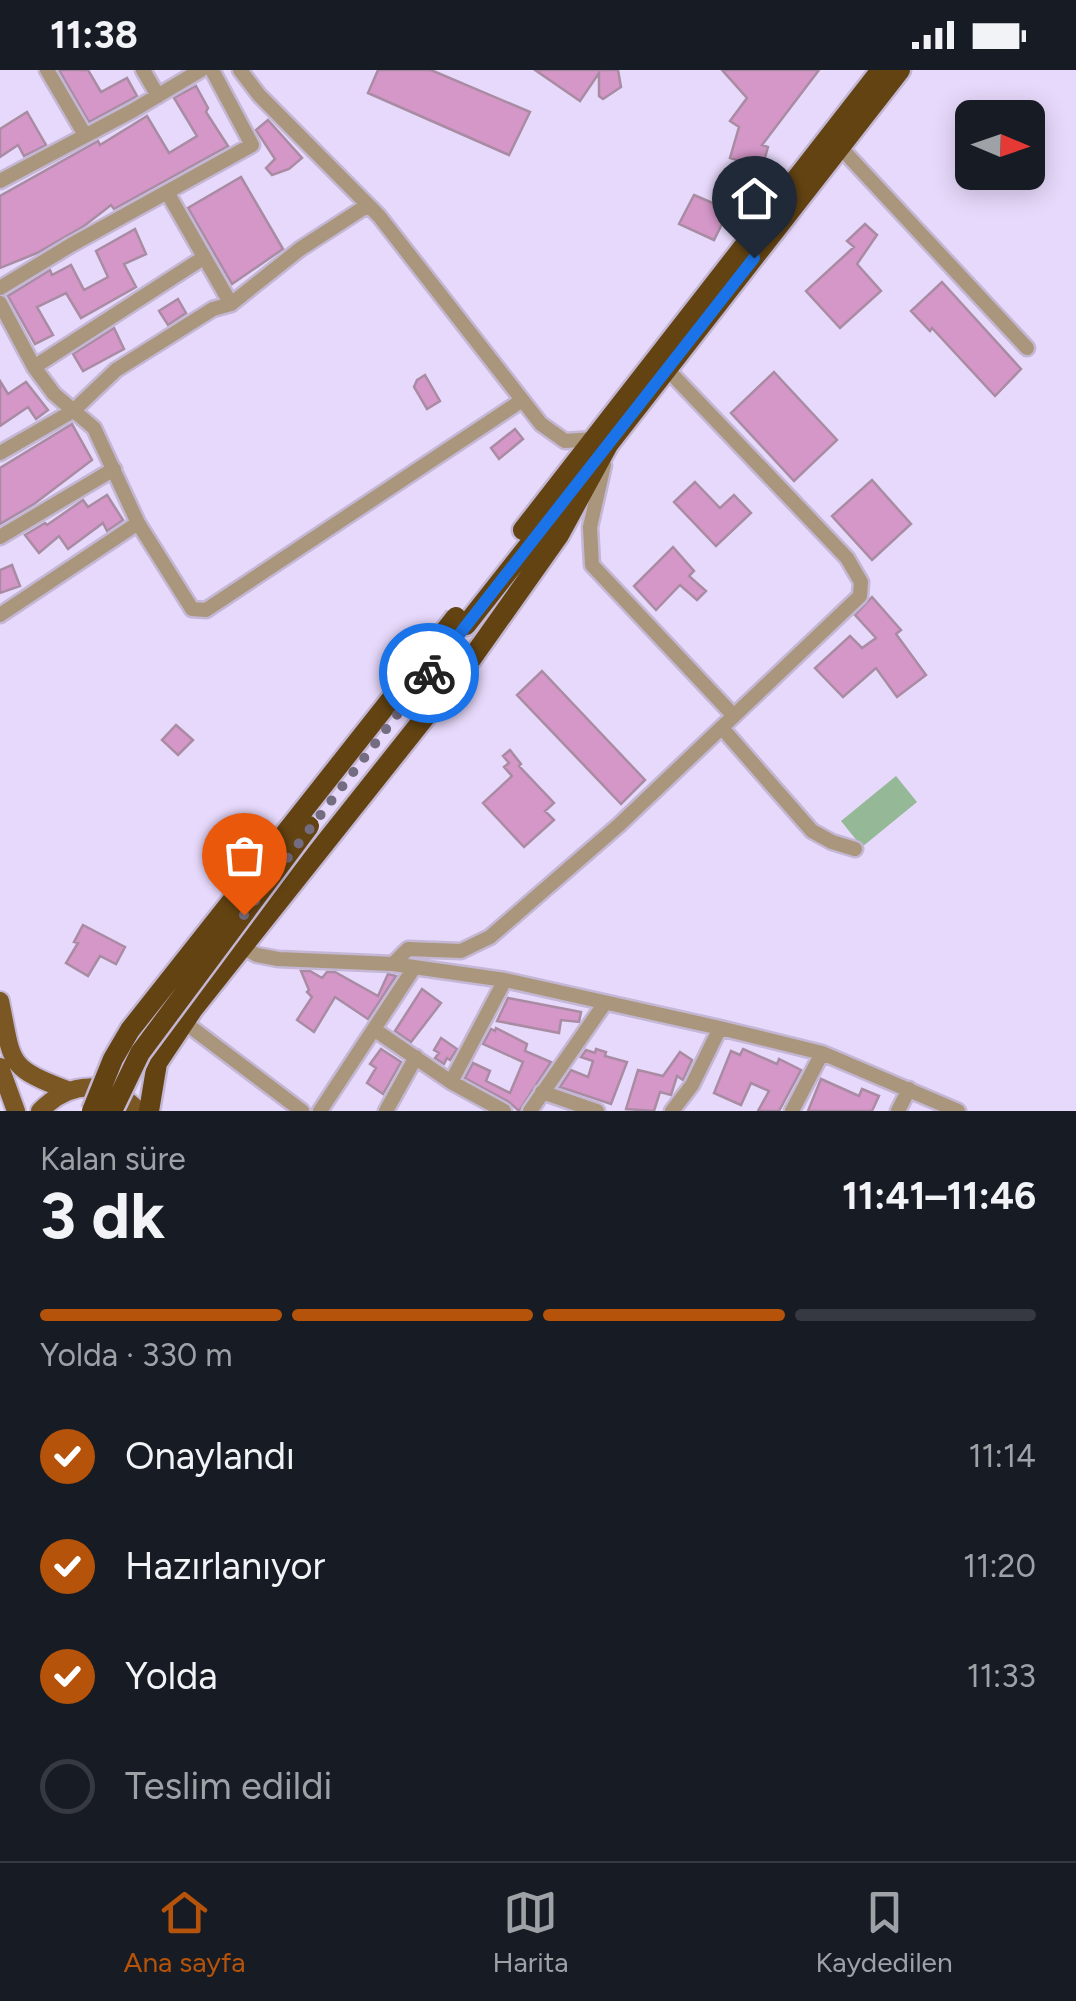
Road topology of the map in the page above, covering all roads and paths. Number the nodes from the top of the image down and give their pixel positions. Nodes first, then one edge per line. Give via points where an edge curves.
1 (46, 70) edge
2 (143, 70) edge
3 (201, 70) edge
4 (212, 70) edge
5 (240, 70) edge
6 (881, 70) edge
7 (900, 70) edge
8 (158, 96) junction
9 (85, 135) junction
10 (840, 147) junction
11 (0, 181) edge
12 (168, 192) junction
13 (368, 205) junction
14 (203, 258) junction
15 (0, 288) edge
16 (0, 304) edge
17 (231, 304) junction
18 (1027, 348) dead end
19 (34, 367) junction
20 (667, 369) junction
21 (521, 401) junction
22 (73, 411) junction
23 (602, 442) junction
24 (0, 453) edge
25 (114, 469) junction
26 (138, 523) junction
27 (0, 537) edge
28 (0, 614) edge
29 (461, 621) junction
30 (734, 716) junction
31 (722, 728) junction
32 (856, 849) dead end
33 (242, 946) junction
34 (393, 964) junction
35 (414, 968) junction
36 (505, 980) junction
37 (0, 1001) edge
38 (604, 1002) junction
39 (184, 1022) junction
40 (720, 1028) junction
41 (376, 1030) junction
42 (822, 1054) junction
43 (416, 1057) junction
44 (0, 1067) edge
45 (451, 1082) junction
46 (909, 1089) junction
47 (67, 1090) junction
48 (542, 1092) junction
49 (16, 1111) edge
50 (40, 1111) edge
51 (92, 1111) edge
52 (112, 1111) edge
53 (138, 1111) edge
54 (148, 1111) edge
55 (302, 1111) edge
56 (320, 1111) edge
57 (386, 1111) edge
58 (504, 1111) edge
59 (530, 1111) edge
60 (597, 1111) edge
61 (672, 1111) edge
62 (792, 1111) edge
63 (898, 1111) edge
64 (958, 1111) edge

1 - 9 street
2 - 8 street
3 - 8 street
4 - 12 street via 252,145
5 - 13 street
6 - 23 highway
7 - 10 highway
8 - 9 street
9 - 11 street
10 - 18 street
10 - 20 highway
12 - 14 street
12 - 15 street
13 - 17 street
13 - 21 street
14 - 17 street
14 - 19 street
16 - 19 street
17 - 22 street via 116,370
19 - 22 street
20 - 23 highway
20 - 30 street via 847,558 861,582 860,596
21 - 23 street via 564,441
21 - 26 street via 206,610 192,609
22 - 24 street
22 - 25 street via 94,428
23 - 29 highway
23 - 30 street via 590,527 592,564
23 - 33 highway via 559,535 472,658
25 - 26 street
25 - 27 street
26 - 28 street
29 - 51 highway, bridge via 130,1030
29 - 52 highway, bridge via 140,1053
30 - 31 street
31 - 32 street via 812,830
31 - 34 street via 480,944 462,951 408,949
33 - 34 street via 268,958
33 - 39 highway
34 - 35 street
35 - 36 street
35 - 41 street
36 - 38 street
36 - 45 street
37 - 47 main road via 11,1056 22,1070
38 - 40 street
38 - 48 street
39 - 54 highway via 157,1063
39 - 55 street
40 - 42 street
40 - 61 street
41 - 43 street
41 - 56 street
42 - 46 street
42 - 62 street
43 - 45 street
43 - 57 street
44 - 49 main road
45 - 58 street
46 - 63 street
46 - 64 street
47 - 50 main road
47 - 53 main road via 105,1088
48 - 59 street
48 - 60 street

